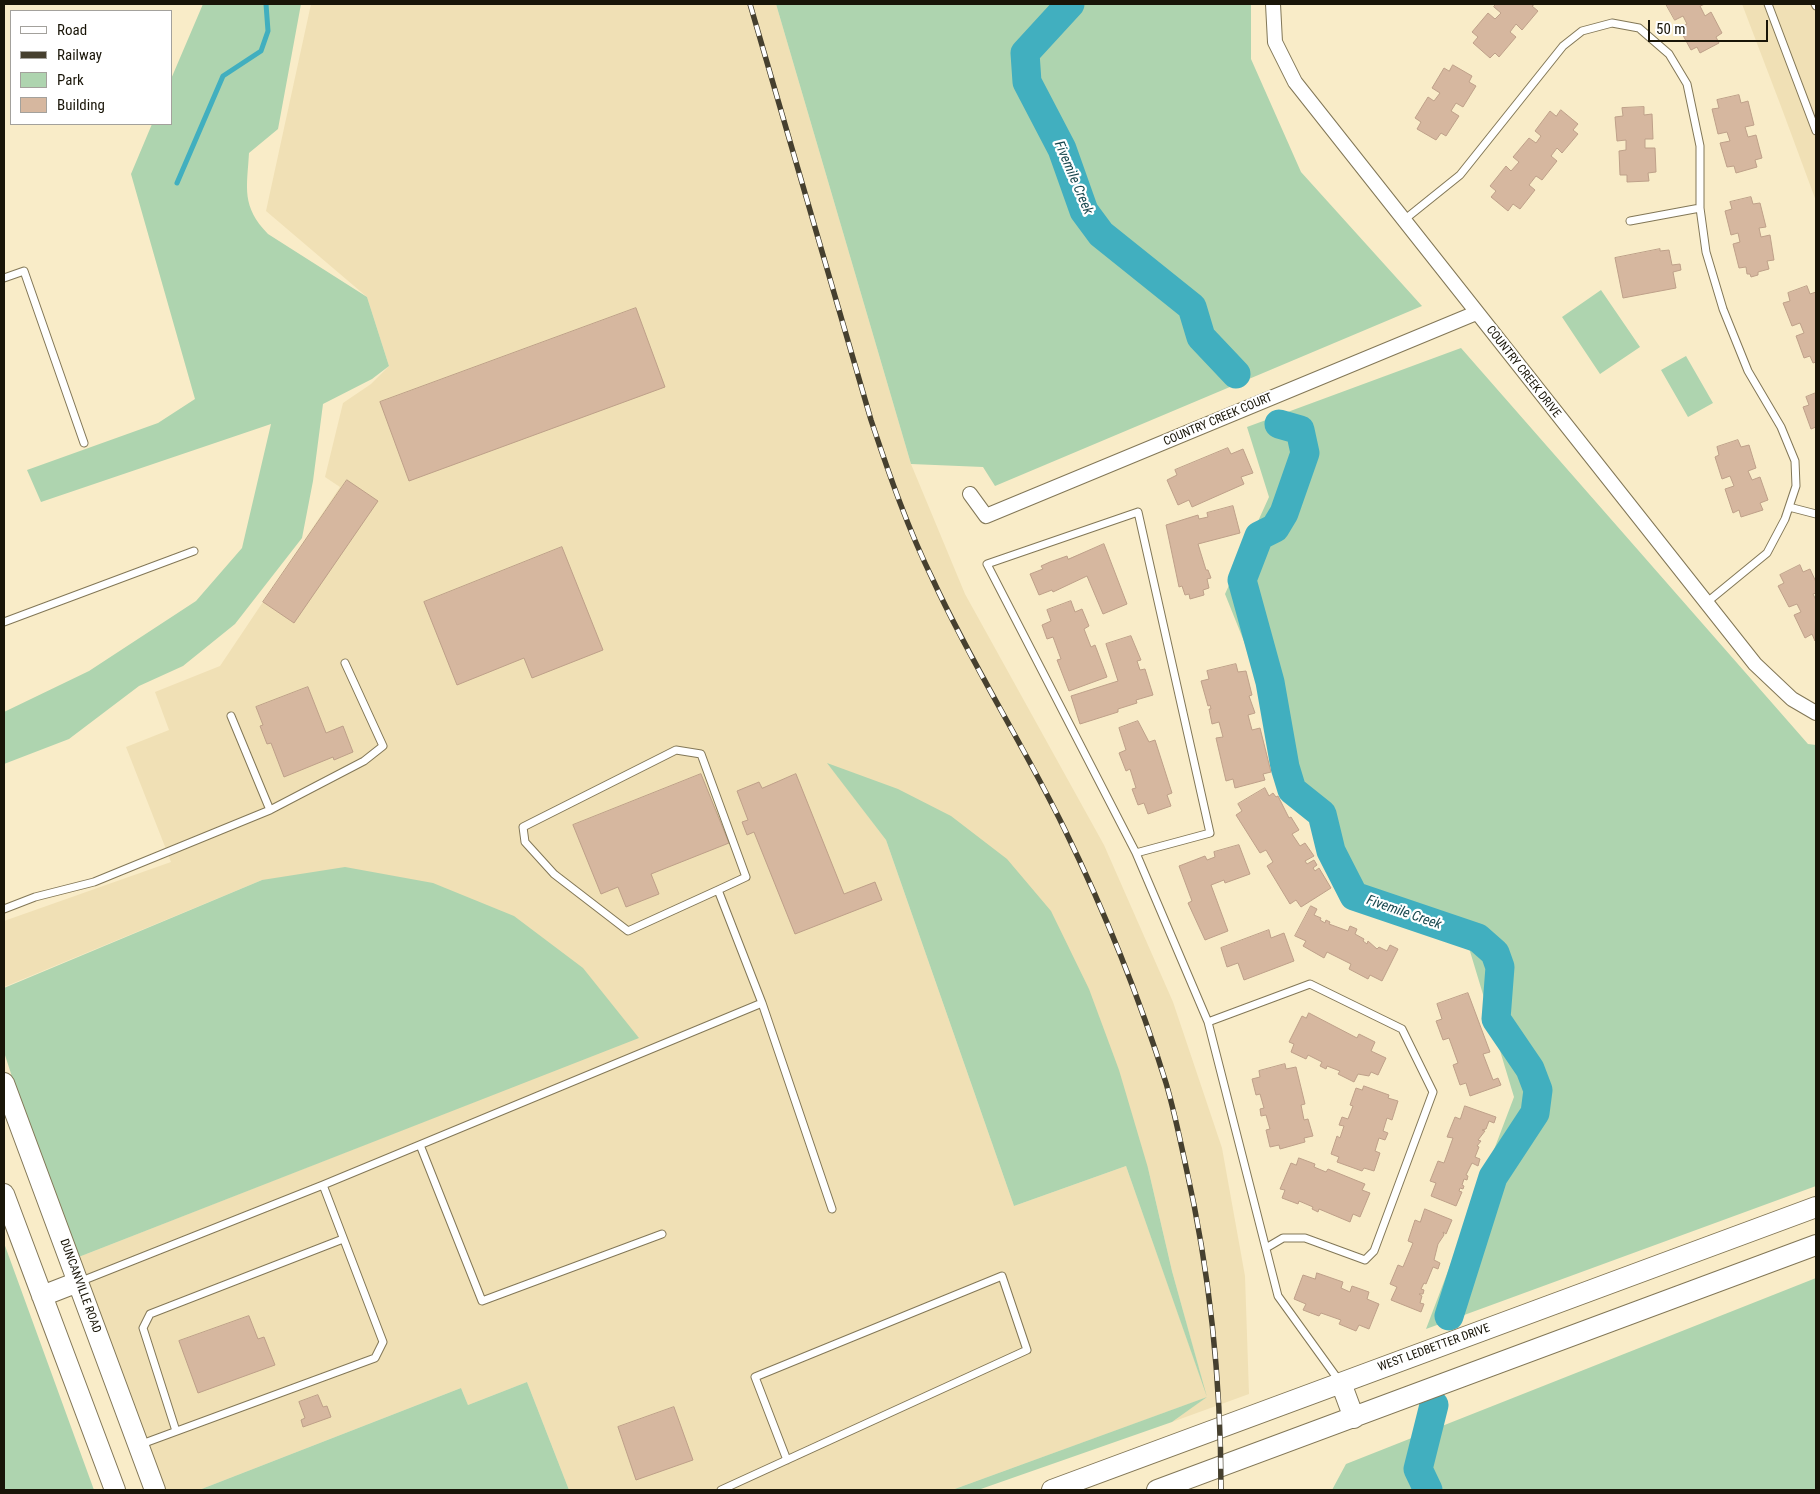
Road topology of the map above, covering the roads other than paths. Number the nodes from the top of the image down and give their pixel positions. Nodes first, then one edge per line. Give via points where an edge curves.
1 (1273, 4) edge
2 (1768, 4) edge
3 (1816, 131) edge
4 (1700, 208) junction
5 (1403, 221) junction
6 (1630, 221) dead end
7 (4, 278) edge
8 (1476, 313) junction
9 (84, 443) dead end
10 (970, 494) dead end
11 (1789, 507) junction
12 (1816, 514) edge
13 (194, 551) dead end
14 (1706, 603) junction
15 (4, 621) edge
16 (345, 663) dead end
17 (1816, 714) edge
18 (231, 716) dead end
19 (270, 810) junction
20 (1136, 853) junction
21 (718, 890) junction
22 (4, 908) edge
23 (762, 1003) junction
24 (1208, 1022) junction
25 (4, 1083) edge
26 (420, 1145) junction
27 (323, 1185) junction
28 (4, 1194) edge
29 (1816, 1207) edge
30 (832, 1209) dead end
31 (662, 1234) dead end
32 (343, 1239) junction
33 (1816, 1244) edge
34 (1266, 1248) junction
35 (78, 1282) junction
36 (42, 1296) junction
37 (1341, 1383) junction
38 (1354, 1418) junction
39 (176, 1431) junction
40 (138, 1445) junction
41 (787, 1460) junction
42 (114, 1490) edge
43 (155, 1490) edge
44 (721, 1490) edge
45 (1052, 1490) edge
46 (1157, 1490) edge

1 - 5 street, COUNTRY CREEK DRIVE via 1275,42 1294,82
2 - 3 lane
4 - 5 lane via 1700,146 1687,84 1669,54 1639,28 1612,23 1582,32 1563,46 1460,175
4 - 6 lane
4 - 11 lane via 1706,252 1722,309 1754,383 1781,427 1794,461 1796,486
5 - 8 street, COUNTRY CREEK DRIVE
7 - 9 lane via 24,271
8 - 10 street, COUNTRY CREEK COURT via 986,516
8 - 14 street, COUNTRY CREEK DRIVE
11 - 12 lane
11 - 14 lane via 1767,553
13 - 15 lane
14 - 17 street, COUNTRY CREEK DRIVE via 1756,664 1792,698
16 - 19 lane via 383,746 364,762
18 - 19 lane
19 - 22 lane via 94,882
20 - 20 lane via 987,564 1138,512 1210,833
20 - 24 lane
21 - 21 lane via 746,877 701,754 676,750 523,827 525,842 554,874 628,931
21 - 23 lane
23 - 26 lane
23 - 30 lane
24 - 34 lane
24 - 34 lane via 1310,984 1402,1029 1433,1092 1374,1251 1365,1260 1305,1238 1283,1238
25 - 35 main road, DUNCANVILLE ROAD
26 - 27 lane
26 - 31 lane via 482,1301
27 - 32 lane
27 - 35 lane
28 - 36 main road
29 - 37 main road, WEST LEDBETTER DRIVE
32 - 39 lane via 150,1314 143,1328
32 - 39 lane via 383,1342 375,1358
33 - 38 main road
34 - 37 lane via 1278,1296
35 - 36 main road
35 - 40 main road, DUNCANVILLE ROAD
36 - 42 main road
37 - 38 main road
37 - 45 main road, WEST LEDBETTER DRIVE
38 - 46 main road
39 - 40 lane
40 - 43 main road, DUNCANVILLE ROAD
41 - 41 lane via 1027,1350 1002,1276 755,1377
41 - 44 lane

